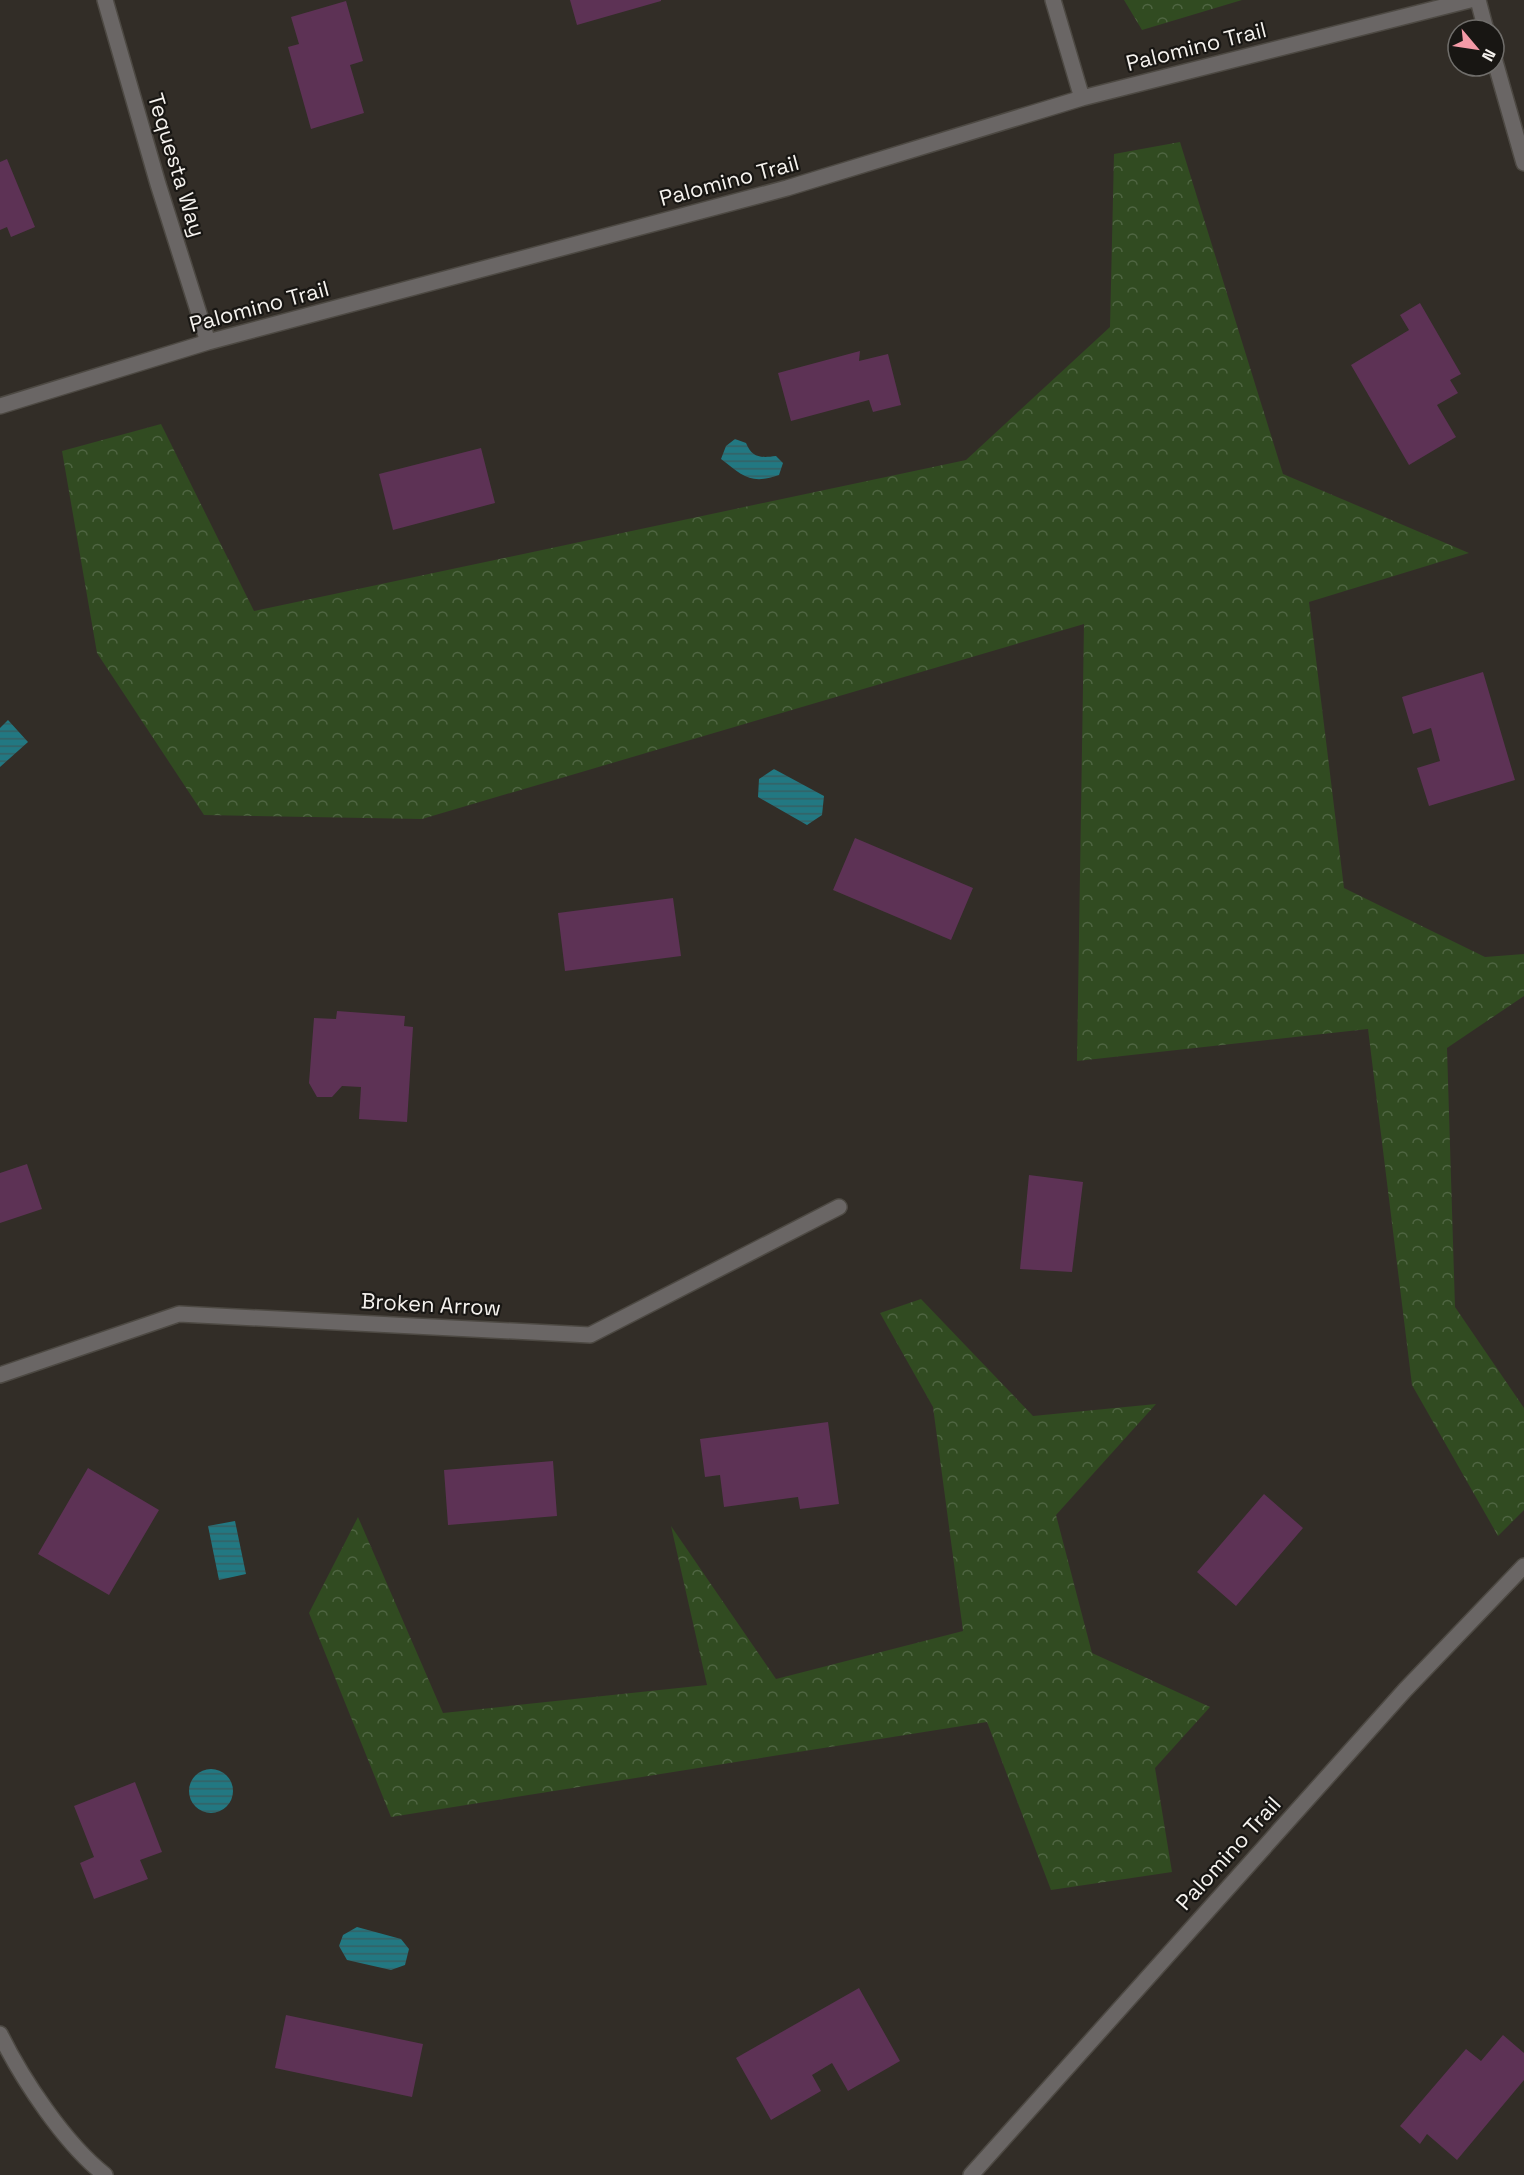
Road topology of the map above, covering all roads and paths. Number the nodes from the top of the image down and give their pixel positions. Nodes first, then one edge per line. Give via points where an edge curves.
1 (105, 0) edge
2 (1053, 0) edge
3 (1470, 0) edge
4 (1478, 0) edge
5 (1483, 18) edge
6 (1500, 78) edge
7 (1082, 98) junction
8 (1524, 163) edge
9 (208, 342) junction
10 (0, 406) edge
11 (838, 1207) dead end
12 (0, 1374) edge
13 (1524, 1566) edge
14 (0, 2034) edge
15 (105, 2175) edge
16 (971, 2175) edge

1 - 9 street, Tequesta Way
2 - 7 street
3 - 7 street, Palomino Trail
4 - 5 street
6 - 8 street
7 - 9 street, Palomino Trail via 787,188
9 - 10 street, Palomino Trail
11 - 12 street, Broken Arrow via 590,1335 179,1314
13 - 16 street, Palomino Trail via 1405,1690
14 - 15 street via 47,2110 84,2156

